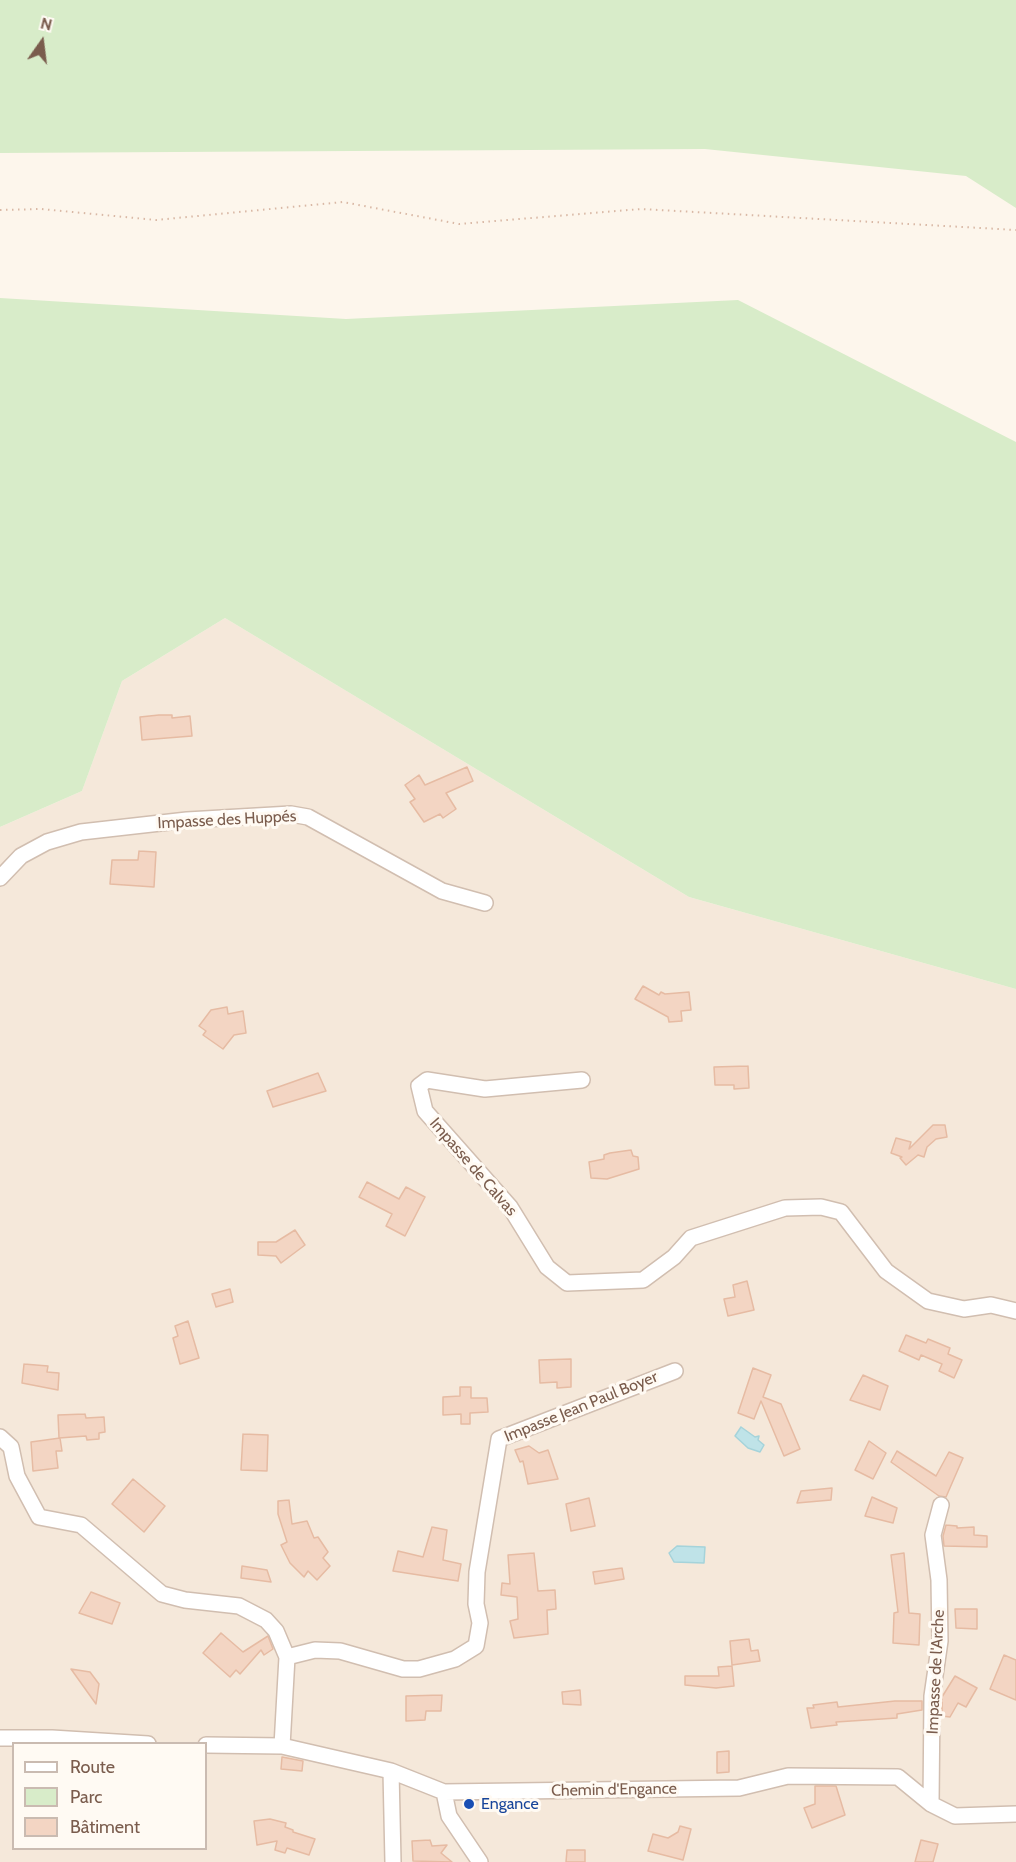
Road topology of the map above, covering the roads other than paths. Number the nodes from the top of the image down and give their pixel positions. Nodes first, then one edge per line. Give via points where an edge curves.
1 (0, 878) edge
2 (485, 903) dead end
3 (582, 1080) dead end
4 (1016, 1311) edge
5 (675, 1371) dead end
6 (0, 1437) edge
7 (941, 1505) dead end
8 (287, 1657) junction
9 (0, 1738) edge
10 (129, 1742) edge
11 (207, 1745) edge
12 (282, 1746) junction
13 (391, 1771) junction
14 (444, 1792) junction
15 (931, 1804) junction
16 (1016, 1814) edge
17 (393, 1862) edge
18 (480, 1862) edge

1 - 2 street, Impasse des Huppés via 21,856 38,846 81,832 291,814 308,817 442,891
3 - 4 street, Impasse de Calvas via 485,1089 427,1080 419,1086 425,1111 510,1207 547,1267 567,1283 643,1280 674,1257 691,1238 785,1208 821,1207 841,1212 886,1271 928,1301 964,1309 991,1305
5 - 8 street, Impasse Jean Paul Boyer via 499,1439 477,1572 480,1623 476,1646 455,1659 419,1669 403,1669 340,1651 309,1651
6 - 8 street via 11,1448 17,1476 39,1516 81,1525 162,1594 238,1606 255,1613 276,1631
7 - 15 street, Impasse de l'Arche via 933,1535 939,1580 940,1641 932,1696
8 - 12 street
9 - 10 street
11 - 12 street, Chemin d'Engance
12 - 13 street, Chemin d'Engance
13 - 14 street, Chemin d'Engance
13 - 17 street
14 - 15 street, Chemin d'Engance via 739,1788 788,1776 898,1777
14 - 18 street via 449,1816
15 - 16 street, Chemin d'Engance via 955,1816

